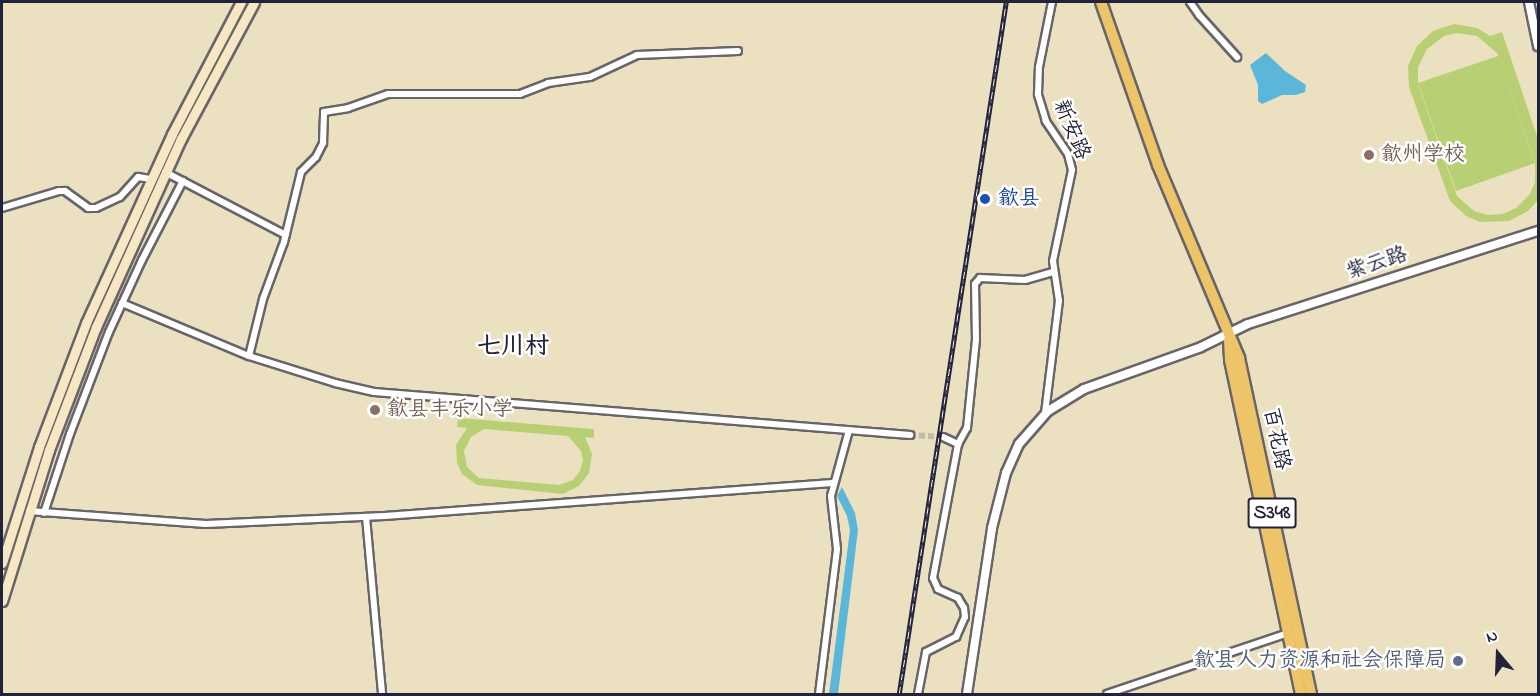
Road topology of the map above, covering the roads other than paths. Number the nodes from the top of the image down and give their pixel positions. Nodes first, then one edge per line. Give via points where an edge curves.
1 (241, 2) edge
2 (254, 2) edge
3 (1052, 2) edge
4 (1101, 2) edge
5 (1190, 2) edge
6 (1529, 2) edge
7 (1539, 46) edge
8 (738, 51) dead end
9 (1237, 57) dead end
10 (165, 172) junction
11 (150, 179) junction
12 (183, 181) junction
13 (2, 208) edge
14 (1539, 231) edge
15 (286, 235) junction
16 (1053, 272) junction
17 (122, 303) junction
18 (1228, 334) junction
19 (249, 356) junction
20 (1045, 413) junction
21 (849, 430) junction
22 (910, 435) tunnel mouth
23 (943, 437) tunnel mouth
24 (958, 444) junction
25 (833, 483) junction
26 (29, 511) junction
27 (44, 513) junction
28 (366, 517) junction
29 (2, 563) edge
30 (2, 602) edge
31 (1288, 633) junction
32 (382, 694) edge
33 (819, 694) edge
34 (918, 694) edge
35 (967, 694) edge
36 (1107, 694) edge
37 (1301, 694) edge
38 (1311, 694) edge

1 - 11 main road
2 - 10 main road
3 - 16 street, 新安路 via 1039,67 1038,94 1046,121 1068,154 1072,170 1053,255
4 - 18 main road, 百花路 / S348 via 1158,165
5 - 9 street
6 - 7 street
8 - 15 street via 637,55 590,77 548,83 520,94 388,94 324,112 323,143 301,172
10 - 12 street
10 - 26 main road via 81,363
11 - 13 street via 135,178 120,197 96,208 88,208 65,191 59,191
11 - 29 main road via 67,368
12 - 15 street
12 - 17 street
14 - 18 street, 紫云路 via 1248,324
15 - 19 street via 263,299
16 - 20 street, 新安路 via 1059,301
16 - 24 street via 1025,279 976,280 976,340 967,428
17 - 19 street
17 - 27 street
18 - 20 street, 紫云路 via 1084,388
18 - 31 main road, 百花路 / S348 via 1230,360
18 - 38 main road, 百花路 / S348 via 1239,358
19 - 21 street via 335,383 396,395 630,410
20 - 35 street, 紫云路 via 1019,444 1006,473 992,528
21 - 22 street
21 - 25 street
23 - 24 street
24 - 34 street via 933,583 958,598 965,617 956,637 926,652
25 - 28 street
25 - 33 street via 837,549
26 - 27 street
26 - 30 main road
27 - 28 street via 206,524
28 - 32 street
31 - 36 street
31 - 37 main road, 百花路 / S348

